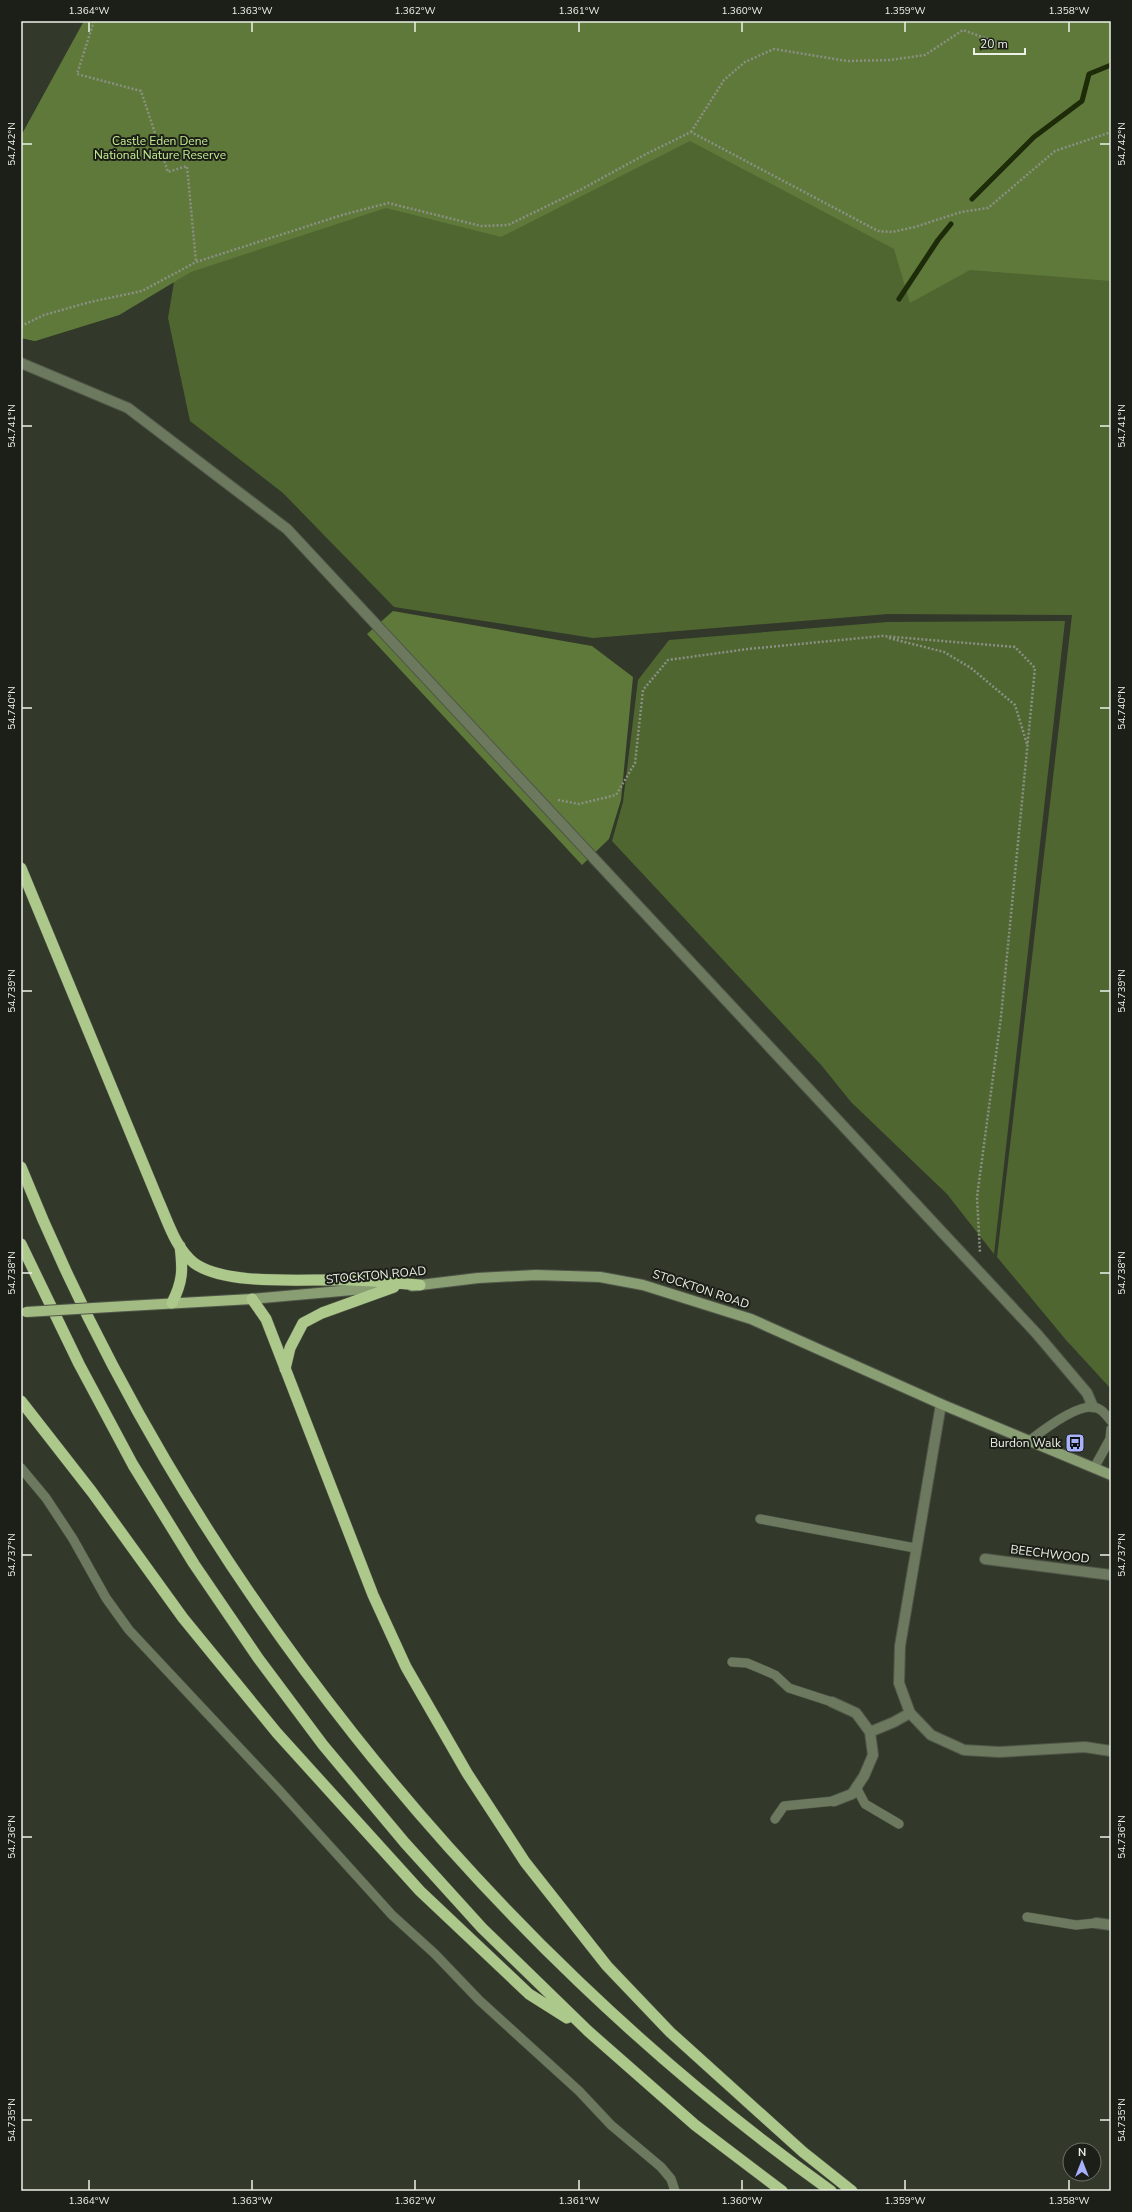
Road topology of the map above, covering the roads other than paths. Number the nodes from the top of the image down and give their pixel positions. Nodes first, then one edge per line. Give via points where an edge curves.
1 (21, 363) edge
2 (21, 868) edge
3 (21, 1166) edge
4 (21, 1244) edge
5 (180, 1246) junction
6 (420, 1285) junction
7 (394, 1287) junction
8 (252, 1299) junction
9 (172, 1303) junction
10 (23, 1313) edge
11 (285, 1369) junction
12 (21, 1401) edge
13 (942, 1404) junction
14 (1092, 1407) junction
15 (1111, 1421) edge
16 (1111, 1430) edge
17 (1029, 1441) junction
18 (21, 1468) edge
19 (1094, 1468) junction
20 (1111, 1475) edge
21 (760, 1519) dead end
22 (916, 1548) junction
23 (985, 1559) dead end
24 (1111, 1575) edge
25 (732, 1662) dead end
26 (832, 1702) joint
27 (910, 1713) junction
28 (870, 1732) junction
29 (1111, 1751) edge
30 (856, 1788) junction
31 (834, 1801) joint
32 (775, 1819) dead end
33 (900, 1824) dead end
34 (1027, 1917) dead end
35 (1096, 1923) joint
36 (1111, 1925) edge
37 (588, 2031) junction
38 (675, 2191) edge
39 (782, 2191) edge
40 (831, 2191) edge
41 (852, 2191) edge

1 - 14 street via 128,408 287,529 1037,1334 1087,1393
2 - 5 highway via 159,1202
3 - 40 highway via 43,1222 101,1344 169,1466 221,1551 285,1644 372,1756 489,1892 593,1996 694,2086
4 - 37 highway via 79,1364 133,1465 194,1564 258,1658 323,1745 406,1843 482,1928
5 - 6 highway via 193,1262 209,1272 233,1278 346,1280
5 - 9 highway via 183,1271 180,1287
6 - 7 main road, STOCKTON ROAD
6 - 13 main road, STOCKTON ROAD via 536,1275 600,1277 643,1284 751,1319
7 - 8 main road, STOCKTON ROAD
7 - 11 highway via 322,1313 303,1324 290,1348
8 - 9 main road
8 - 11 highway via 266,1319
9 - 10 main road, bridge
11 - 41 highway via 373,1595 406,1667 467,1773 525,1862 607,1966 670,2032 803,2152
12 - 37 highway via 92,1492 183,1618 277,1733 420,1890 529,1994
13 - 17 main road, STOCKTON ROAD
13 - 22 street
14 - 15 lane via 1103,1411
14 - 17 lane via 1082,1408 1050,1425
16 - 19 lane via 1110,1440
17 - 19 main road, STOCKTON ROAD
18 - 38 lane via 46,1498 106,1598 130,1630 392,1915 611,2125 661,2167
19 - 20 main road, STOCKTON ROAD
21 - 22 lane
22 - 27 street via 900,1646 899,1683
23 - 24 street, BEECHWOOD
25 - 26 lane via 747,1663 775,1675 789,1688
26 - 28 street via 856,1713
27 - 28 street
27 - 29 street via 932,1735 964,1750 999,1752 1085,1747
28 - 30 street via 873,1755
30 - 31 street via 852,1794
30 - 33 lane via 865,1804
31 - 32 lane via 784,1806
34 - 35 lane via 1076,1925
35 - 36 street
37 - 39 highway via 694,2125

